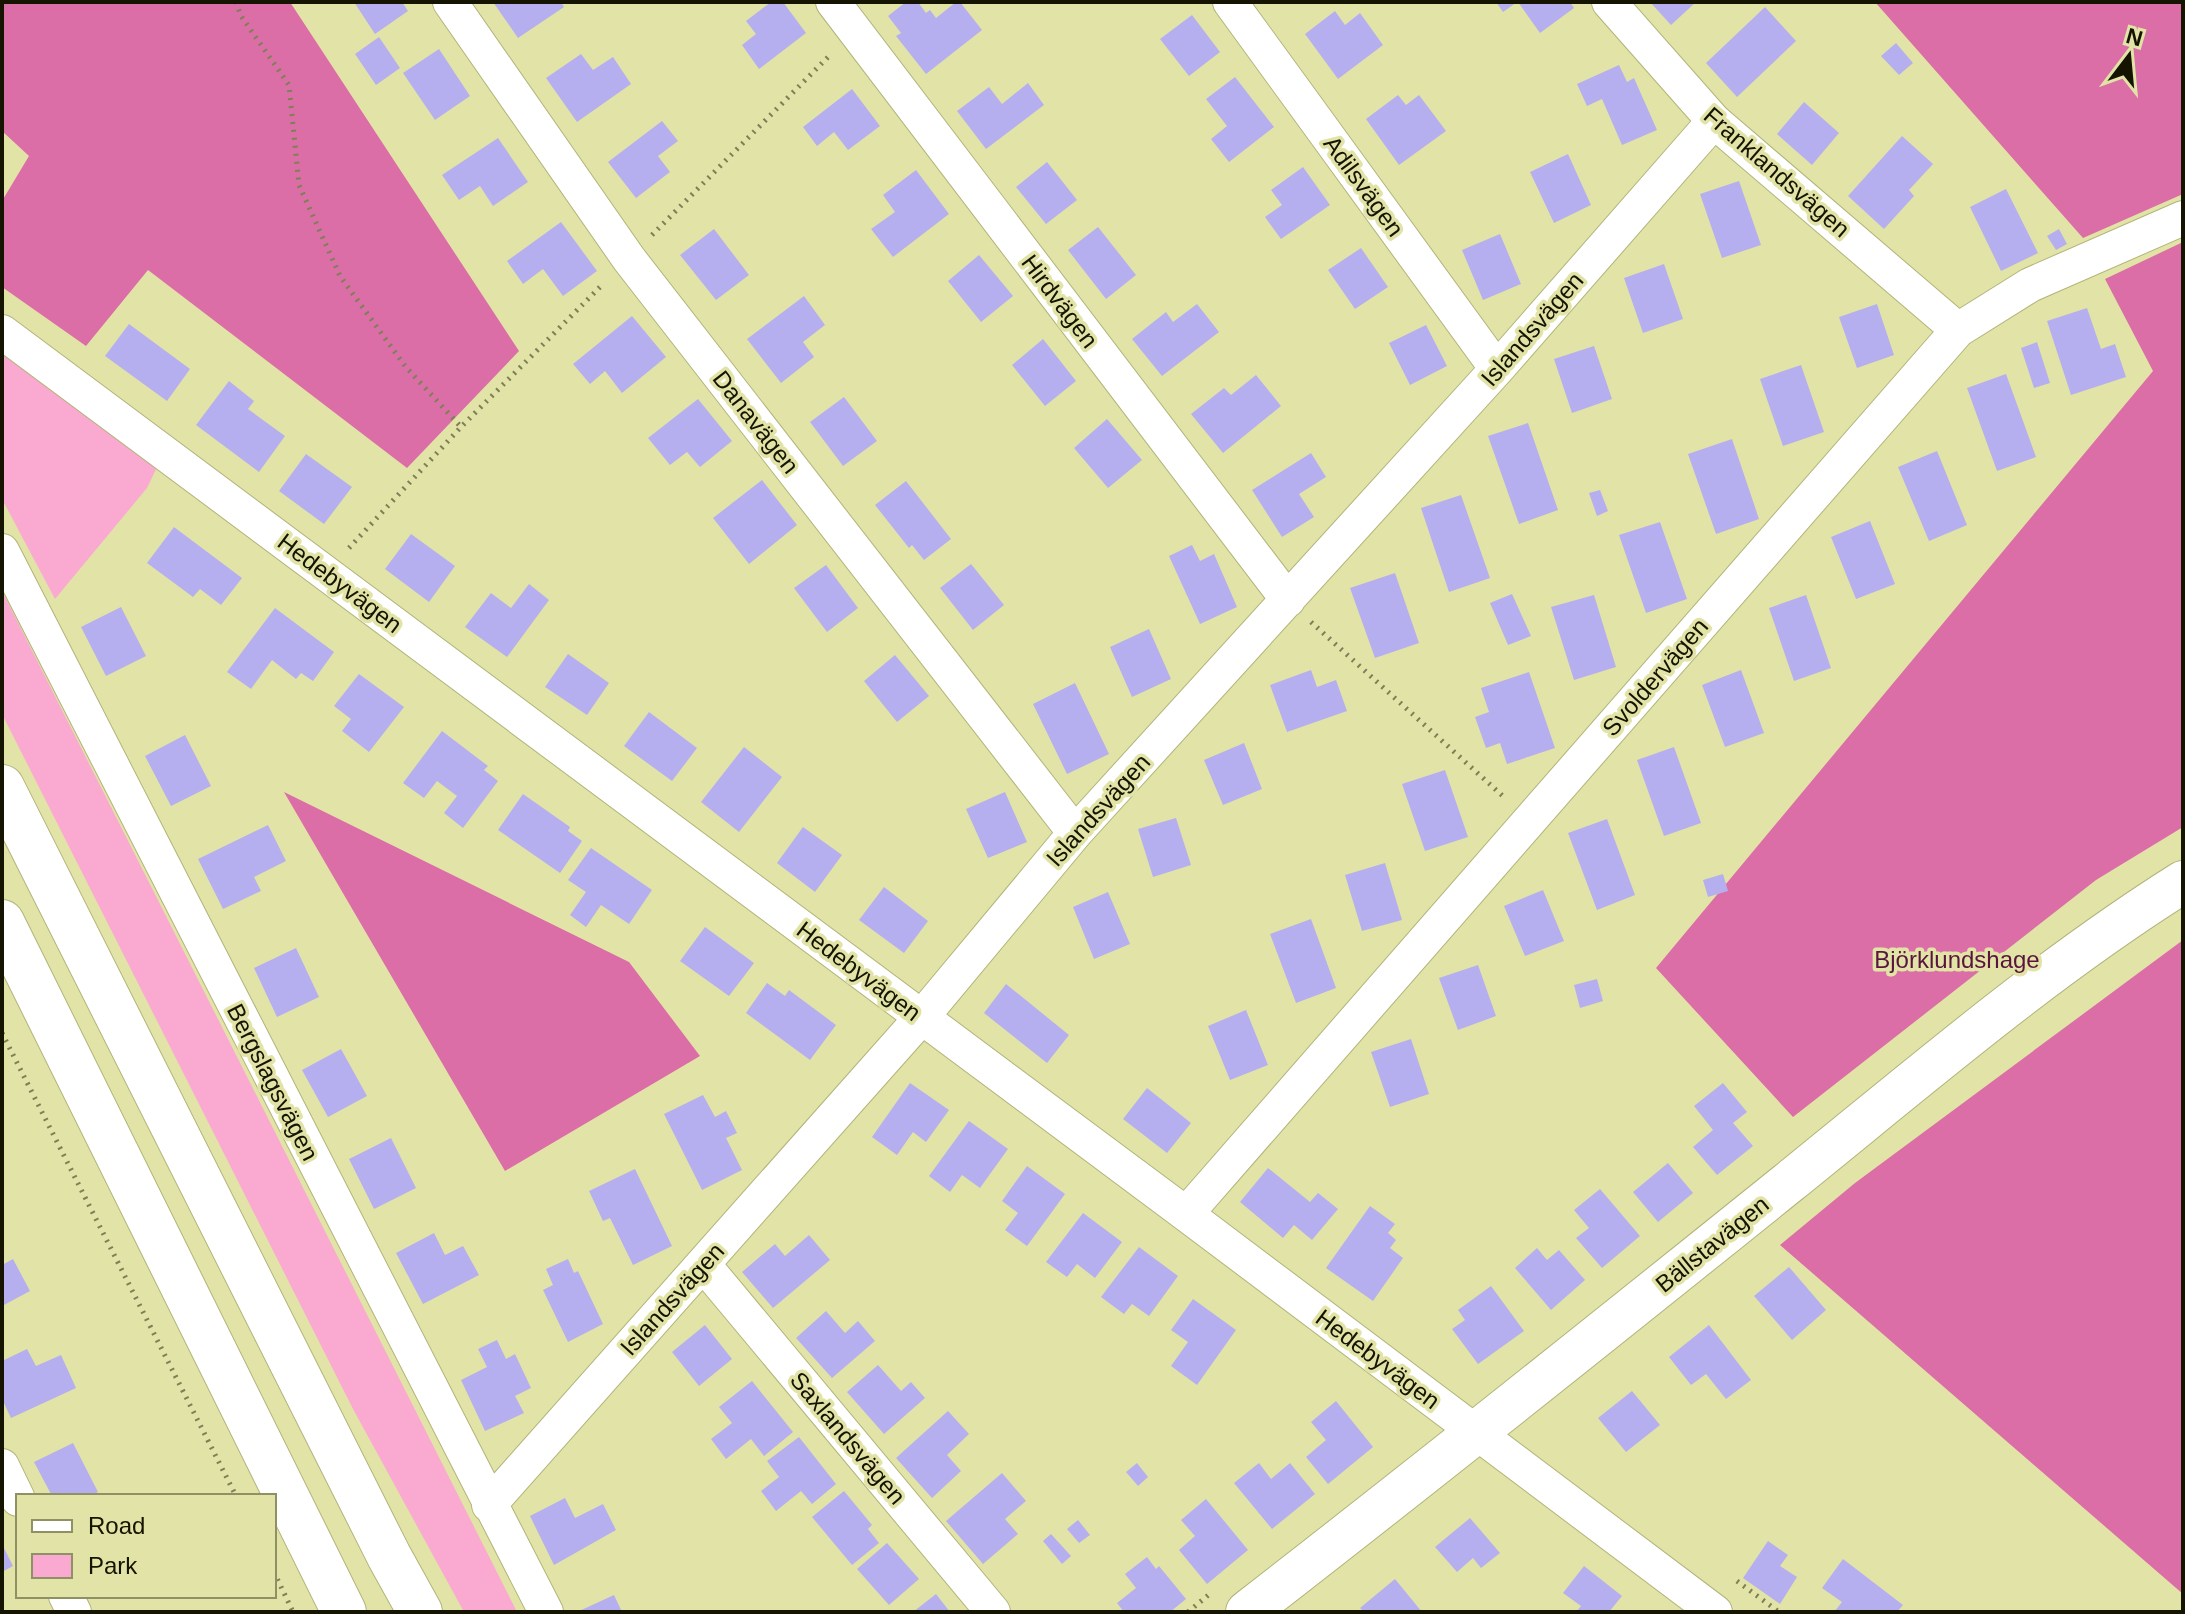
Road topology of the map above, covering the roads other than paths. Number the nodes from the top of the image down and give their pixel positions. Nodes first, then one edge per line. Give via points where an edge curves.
1 (450, 2) edge
2 (833, 2) edge
3 (1230, 2) edge
4 (1609, 2) edge
5 (1714, 121) junction
6 (2183, 218) edge
7 (1958, 330) junction
8 (2, 332) edge
9 (1497, 369) junction
10 (2, 551) edge
11 (1288, 600) junction
12 (2, 787) edge
13 (1075, 833) junction
14 (2183, 882) edge
15 (2, 922) edge
16 (921, 1018) junction
17 (1186, 1214) junction
18 (703, 1264) junction
19 (1476, 1434) junction
20 (2, 1466) edge
21 (16, 1495) edge
22 (489, 1505) junction
23 (344, 1612) edge
24 (420, 1612) edge
25 (546, 1612) edge
26 (993, 1612) edge
27 (1247, 1612) edge
28 (1715, 1612) edge

1 - 13 street, Danavägen via 629,259
2 - 11 street, Hirdvägen
3 - 9 street, Adilsvägen
4 - 5 street, Franklandsvägen
5 - 7 street, Franklandsvägen
5 - 9 street, Islandsvägen
6 - 7 street, Svoldervägen via 2030,285
7 - 17 street, Svoldervägen
8 - 16 street, Hedebyvägen
9 - 11 street, Islandsvägen
10 - 22 street, Bergslagsvägen
11 - 13 street, Islandsvägen
12 - 24 main road
13 - 16 street, Islandsvägen
14 - 19 street, Bällstavägen via 2112,926 1987,1022
15 - 23 main road
16 - 17 street, Hedebyvägen
16 - 18 street, Islandsvägen
17 - 19 street, Hedebyvägen
18 - 22 street, Islandsvägen
18 - 26 street, Saxlandsvägen
19 - 27 street, Bällstavägen
19 - 28 street, Hedebyvägen
20 - 21 street
22 - 25 street, Bergslagsvägen

